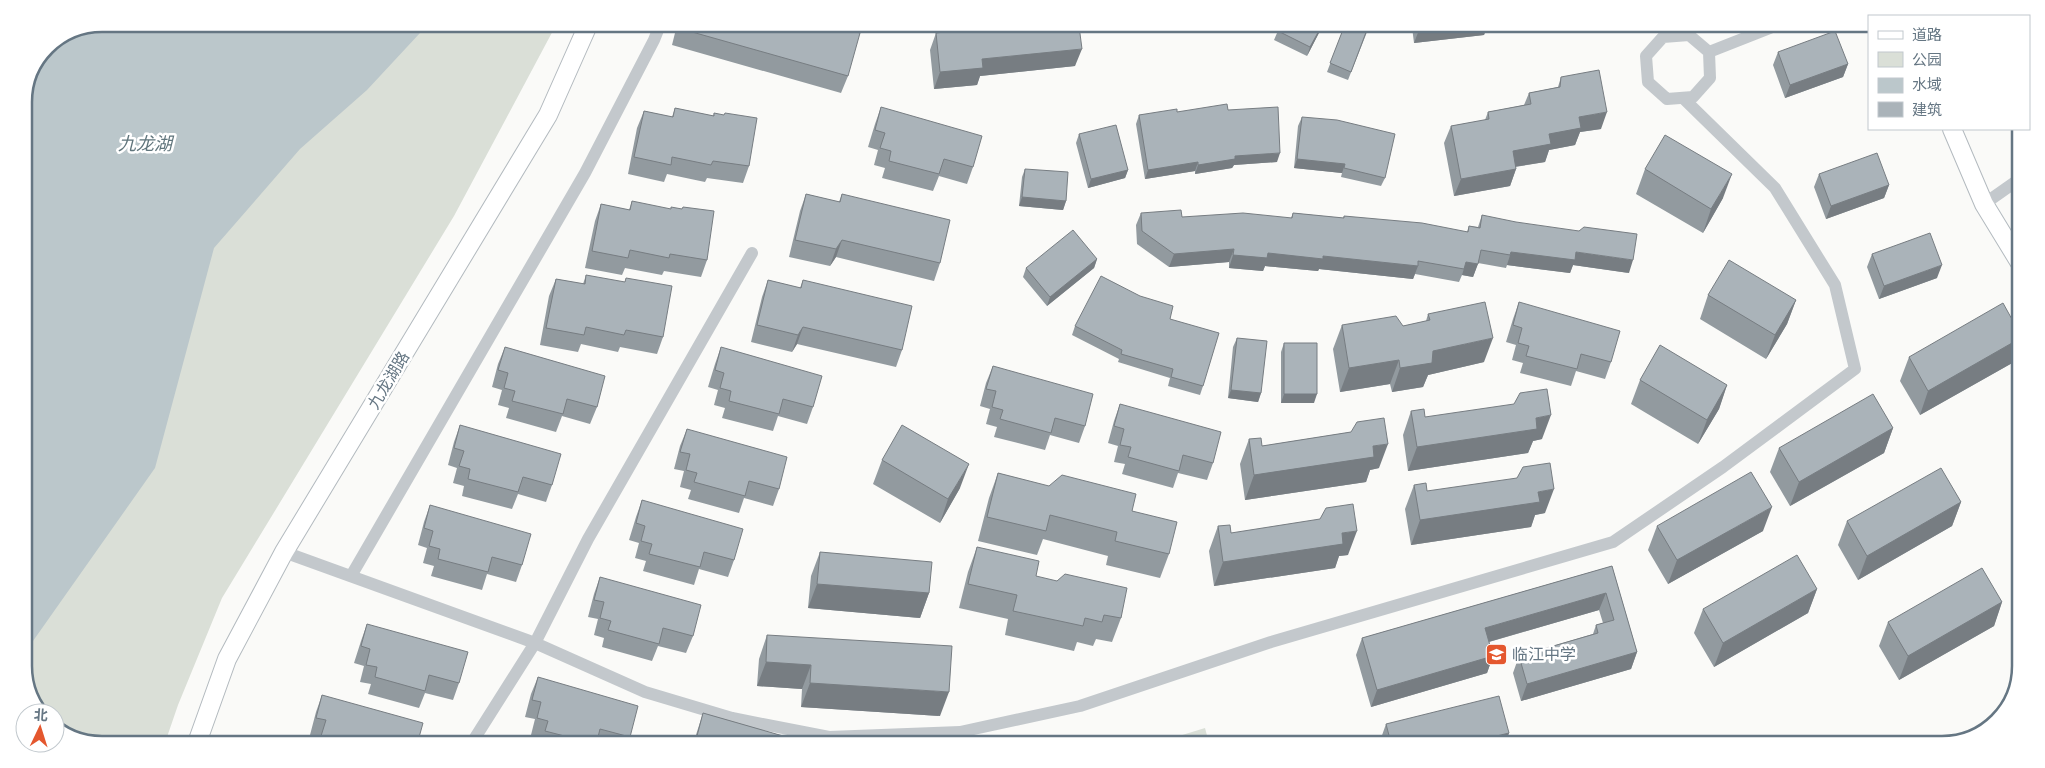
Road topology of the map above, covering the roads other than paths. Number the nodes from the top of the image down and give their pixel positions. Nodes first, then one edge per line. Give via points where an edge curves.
1 (585, 32) edge
2 (657, 32) edge
3 (1660, 32) edge
4 (1760, 32) edge
5 (1709, 52) junction
6 (1684, 99) junction
7 (1952, 130) edge
8 (2012, 184) edge
9 (1984, 204) junction
10 (2012, 250) edge
11 (752, 253) dead end
12 (284, 552) junction
13 (351, 576) junction
14 (535, 643) junction
15 (199, 736) edge
16 (476, 736) edge
17 (814, 736) edge
18 (885, 736) edge

1 - 12 street, 九龙湖路 via 548,115
2 - 13 street via 585,172
3 - 5 street via 1689,35
3 - 6 street via 1646,56 1648,82 1667,99
4 - 5 street
5 - 6 street via 1710,78 1693,97
6 - 18 street via 1775,188 1835,284 1855,369 1723,467 1613,542 1271,642 1080,706 960,732
7 - 9 street
8 - 9 street
9 - 10 street
11 - 14 street via 588,539
12 - 13 street
12 - 15 street, 九龙湖路 via 227,659
13 - 14 street
14 - 16 street
14 - 17 street via 645,692 732,718

